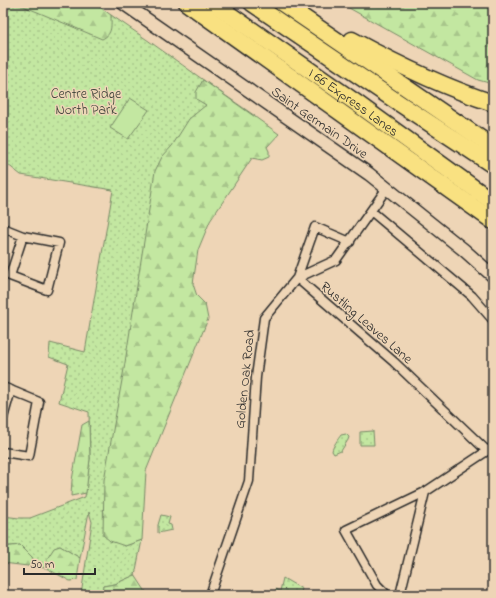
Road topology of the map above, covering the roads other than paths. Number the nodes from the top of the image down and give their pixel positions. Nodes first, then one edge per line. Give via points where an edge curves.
1 (123, 3) edge
2 (187, 3) edge
3 (213, 3) edge
4 (252, 3) edge
5 (282, 3) edge
6 (288, 3) edge
7 (493, 102) edge
8 (493, 147) edge
9 (493, 165) edge
10 (387, 188) junction
11 (493, 202) edge
12 (474, 206) junction
13 (371, 211) junction
14 (493, 221) edge
15 (3, 228) edge
16 (493, 234) edge
17 (23, 236) junction
18 (350, 242) junction
19 (493, 276) edge
20 (296, 278) junction
21 (493, 320) edge
22 (7, 389) edge
23 (3, 418) edge
24 (490, 449) edge
25 (3, 452) edge
26 (424, 492) junction
27 (210, 595) edge
28 (387, 595) edge
29 (400, 595) edge

1 - 10 street, Saint Germain Drive
2 - 12 highway
3 - 11 highway, I 66 Express Lanes
4 - 9 highway, I 66 Express Lanes
5 - 8 highway
6 - 7 highway via 386,59 443,86
10 - 13 street, Golden Oak Road
10 - 19 street, Saint Germain Drive
12 - 14 highway
12 - 16 highway
13 - 18 street, Golden Oak Road
13 - 21 street via 472,296
15 - 17 street
17 - 17 street via 59,243 47,290 10,276
18 - 20 street, Golden Oak Road via 336,260
18 - 20 street via 315,227
20 - 24 street, Rustling Leaves Lane
20 - 27 street, Golden Oak Road via 264,318 256,377 249,481
22 - 23 street
22 - 25 street via 39,402 29,456
24 - 26 street
26 - 28 street via 346,530 377,585
26 - 29 street

